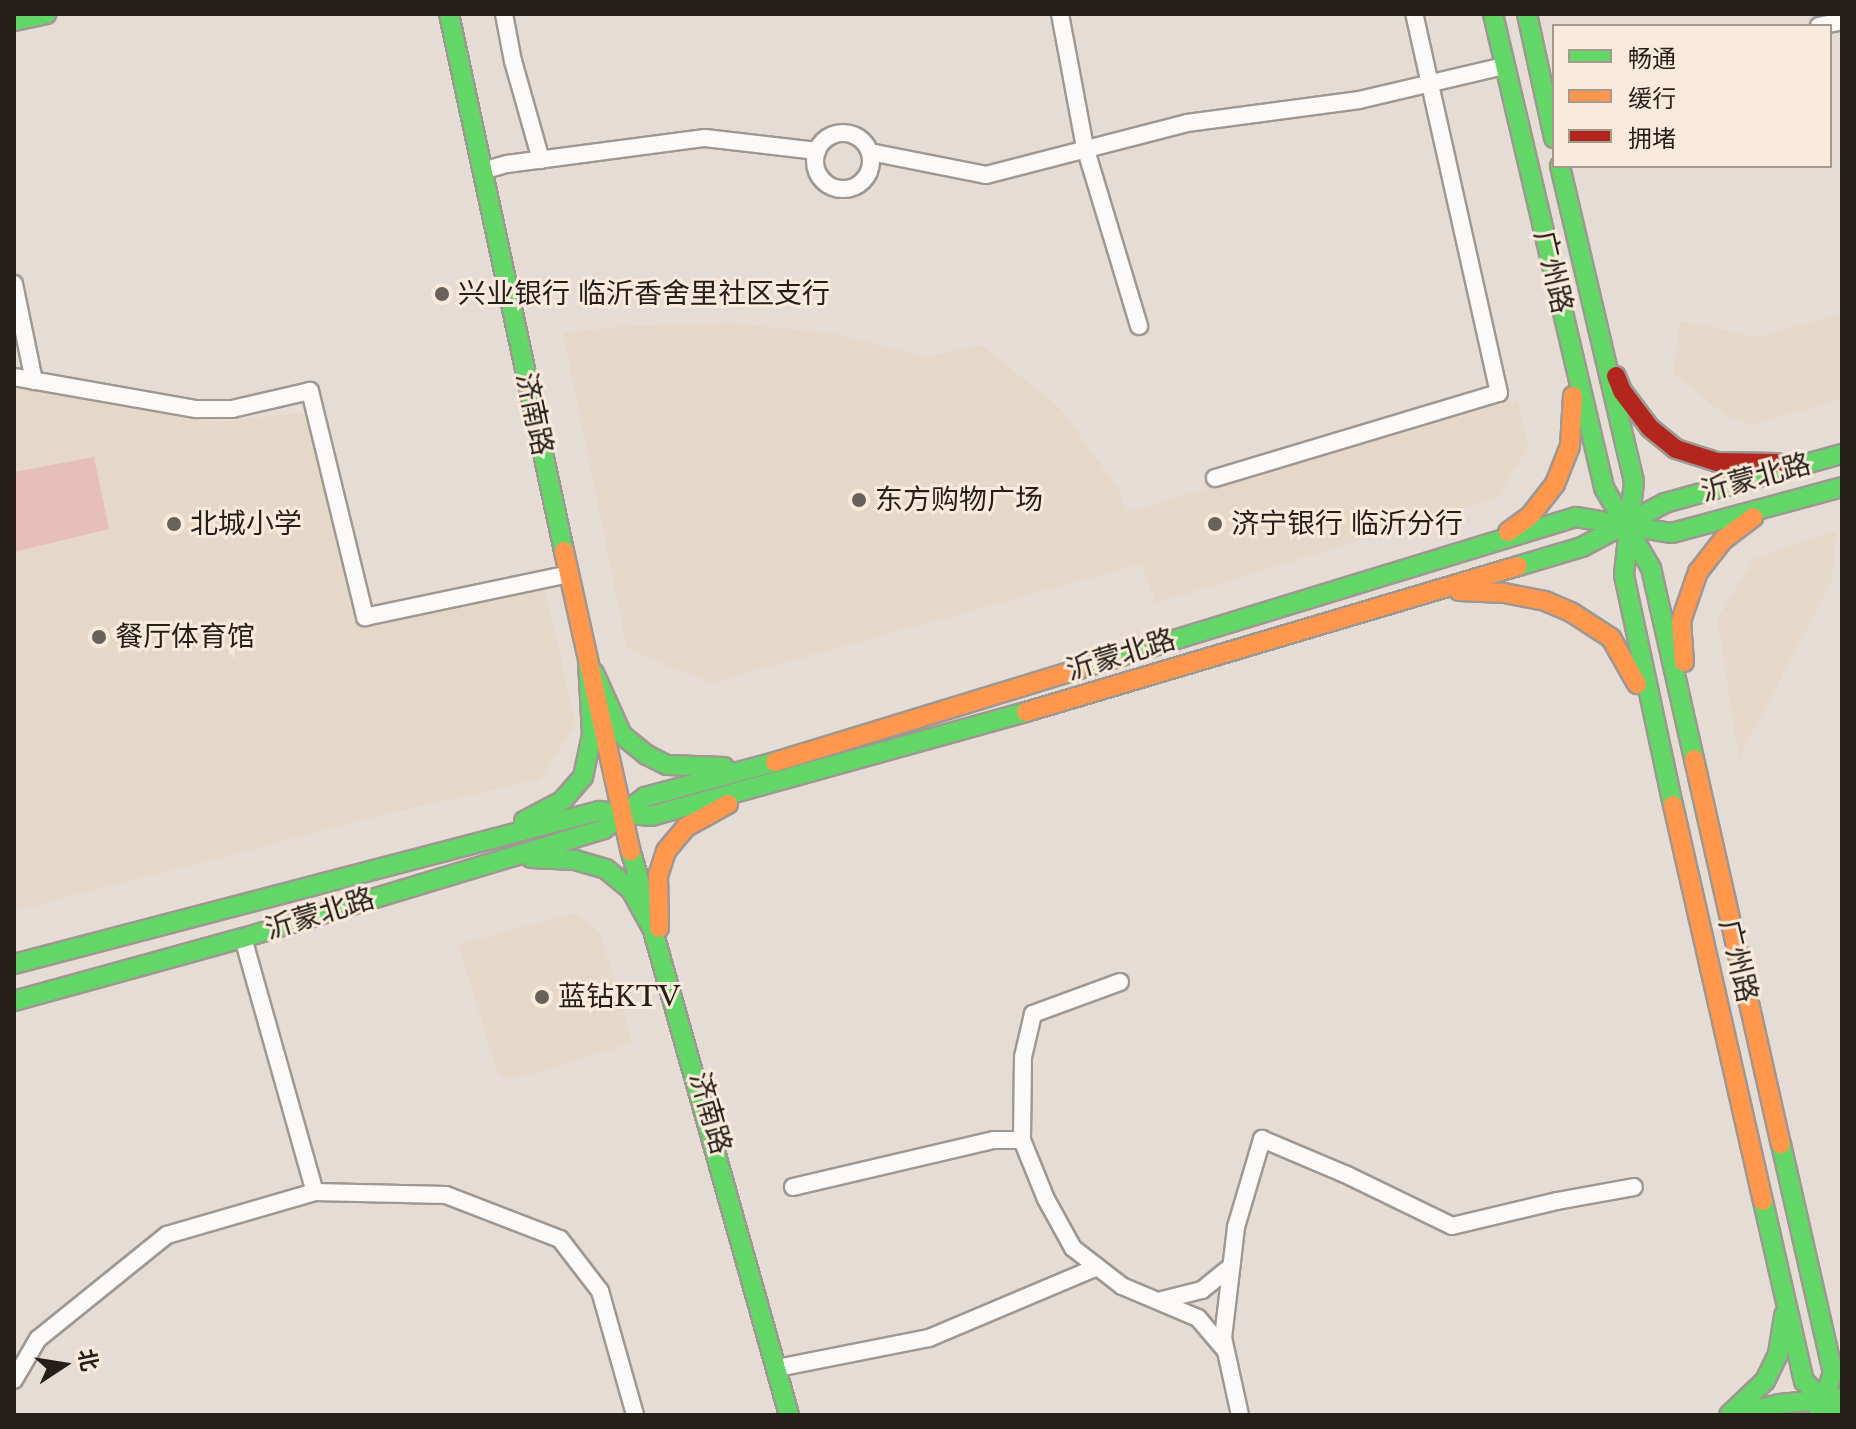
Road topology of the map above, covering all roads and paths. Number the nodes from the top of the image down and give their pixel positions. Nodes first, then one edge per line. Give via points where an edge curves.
1 (46, 14) edge
2 (449, 14) edge
3 (504, 14) edge
4 (1060, 14) edge
5 (1414, 14) edge
6 (1493, 14) edge
7 (1527, 14) edge
8 (14, 21) edge
9 (1504, 66) junction
10 (1430, 83) junction
11 (1549, 88) edge
12 (1552, 118) edge
13 (1085, 147) junction
14 (817, 151) junction
15 (870, 152) junction
16 (541, 160) junction
17 (1560, 168) edge
18 (482, 171) junction
19 (14, 284) edge
20 (1593, 316) junction
21 (1139, 326) dead end
22 (1565, 326) junction
23 (14, 377) edge
24 (34, 381) junction
25 (1842, 454) edge
26 (1820, 461) junction
27 (1215, 478) dead end
28 (1842, 487) edge
29 (1759, 512) junction
30 (1627, 524) junction
31 (1498, 539) junction
32 (569, 574) junction
33 (1437, 590) junction
34 (588, 660) junction
35 (1685, 728) junction
36 (1656, 731) junction
37 (763, 775) junction
38 (620, 813) junction
39 (487, 852) junction
40 (655, 928) junction
41 (243, 938) junction
42 (14, 964) edge
43 (1120, 982) dead end
44 (14, 1001) edge
45 (1022, 1140) junction
46 (793, 1187) dead end
47 (1634, 1187) dead end
48 (315, 1192) junction
49 (1232, 1266) junction
50 (1097, 1267) junction
51 (1162, 1300) junction
52 (1786, 1305) junction
53 (1817, 1305) junction
54 (1842, 1341) edge
55 (1226, 1352) junction
56 (782, 1367) junction
57 (14, 1380) edge
58 (1842, 1398) edge
59 (1820, 1407) edge
60 (635, 1415) edge
61 (789, 1415) edge
62 (796, 1415) edge
63 (1240, 1415) edge
64 (1729, 1415) edge
65 (1736, 1415) edge
66 (1786, 1415) edge
67 (1838, 1415) edge

1 - 8 main road
2 - 18 main road, 济南路
3 - 16 street
4 - 13 street
5 - 10 street
6 - 9 main road, 广州路
7 - 11 main road
9 - 10 street
9 - 22 main road, 广州路
10 - 13 street via 1359,100 1187,123
10 - 27 street via 1499,393
11 - 12 main road
13 - 15 street via 986,175
13 - 21 street
14 - 15 street via 841,132 857,136
14 - 15 street via 821,178 839,189 865,178
14 - 16 street via 705,138
16 - 18 street
17 - 20 main road, 广州路
18 - 32 main road, 济南路
19 - 24 street
20 - 26 main road via 1622,391 1650,428 1676,449 1717,462
20 - 30 main road, 广州路 via 1634,481
22 - 30 main road, 广州路 via 1604,488
22 - 31 main road via 1574,406 1570,446 1555,484 1530,516
23 - 24 street
24 - 32 street via 196,409 232,409 310,391 365,617
25 - 26 main road, 沂蒙北路
26 - 30 main road, 沂蒙北路 via 1665,503
28 - 29 main road, 沂蒙北路
29 - 30 main road, 沂蒙北路 via 1672,533
29 - 35 main road via 1723,540 1698,572 1681,621
30 - 31 main road, 沂蒙北路 via 1576,517
30 - 33 main road, 沂蒙北路 via 1582,547
30 - 35 main road, 广州路 via 1651,568
30 - 36 main road, 广州路 via 1624,575
31 - 37 main road, 沂蒙北路
32 - 34 main road, 济南路
33 - 36 main road via 1504,593 1571,612 1611,638 1630,666
33 - 37 main road, 沂蒙北路 via 1115,687
34 - 37 main road via 622,735 647,755 667,765
34 - 38 main road, 济南路
34 - 39 main road via 592,735 583,777 562,801
35 - 53 main road, 广州路
36 - 52 main road, 广州路
37 - 38 main road, 沂蒙北路 via 651,816
37 - 40 main road via 686,827 666,851 658,876
38 - 39 main road, 沂蒙北路 via 599,811
38 - 40 main road, 济南路 via 638,852
39 - 40 main road via 606,869 631,890
39 - 41 main road, 沂蒙北路
39 - 42 main road, 沂蒙北路
40 - 56 main road, 济南路
40 - 61 main road, 济南路
41 - 44 main road, 沂蒙北路
41 - 48 street
43 - 45 street via 1033,1014 1023,1057
45 - 46 street via 994,1140
45 - 50 street via 1073,1248
47 - 49 street via 1452,1226 1262,1139 1236,1227
48 - 57 street via 167,1235 38,1339
48 - 60 street via 446,1195 560,1239 600,1291
49 - 51 street via 1202,1290
49 - 55 street
50 - 51 street via 1122,1286
50 - 56 street via 929,1338
51 - 55 street via 1198,1318
52 - 59 main road, 广州路 via 1804,1381
52 - 64 main road via 1778,1354 1765,1381
53 - 54 main road
53 - 59 main road, 广州路 via 1833,1373
55 - 63 street
56 - 62 main road, 济南路
58 - 59 main road
59 - 65 main road via 1779,1404
59 - 66 main road
59 - 67 main road, 广州路

